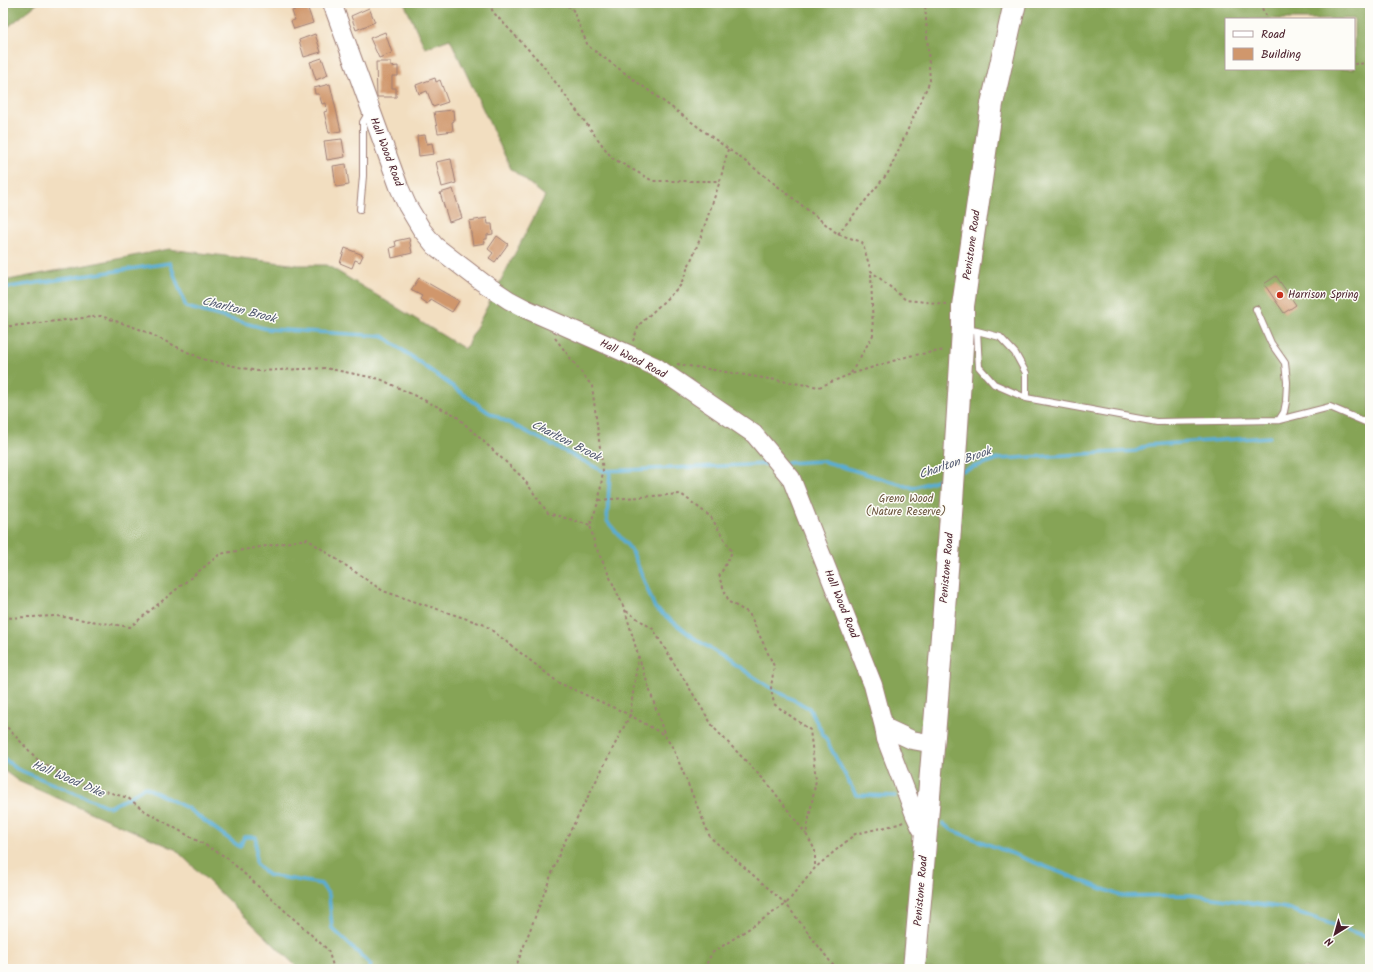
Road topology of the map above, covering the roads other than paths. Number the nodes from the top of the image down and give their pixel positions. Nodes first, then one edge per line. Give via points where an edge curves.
1 (332, 3) edge
2 (1015, 3) edge
3 (372, 113) junction
4 (360, 209) dead end
5 (1256, 309) dead end
6 (968, 335) junction
7 (1026, 398) junction
8 (1279, 420) junction
9 (1370, 424) edge
10 (884, 727) junction
11 (934, 744) junction
12 (921, 823) junction
13 (914, 969) edge

1 - 3 main road, Hall Wood Road
2 - 6 highway, Penistone Road via 992,104 963,306
3 - 4 lane via 363,122
3 - 10 main road, Hall Wood Road via 407,205 422,230 436,246 509,300 656,367 754,434 791,478 873,685
5 - 8 lane via 1271,343 1285,363 1286,402
6 - 7 lane via 979,367 994,384
6 - 7 lane via 1000,337 1015,353 1026,373
6 - 11 highway, Penistone Road
7 - 8 lane via 1158,422
8 - 9 lane via 1330,407
10 - 11 main road via 912,740
10 - 12 main road, Hall Wood Road via 886,739
11 - 12 highway, Penistone Road
12 - 13 highway, Penistone Road

